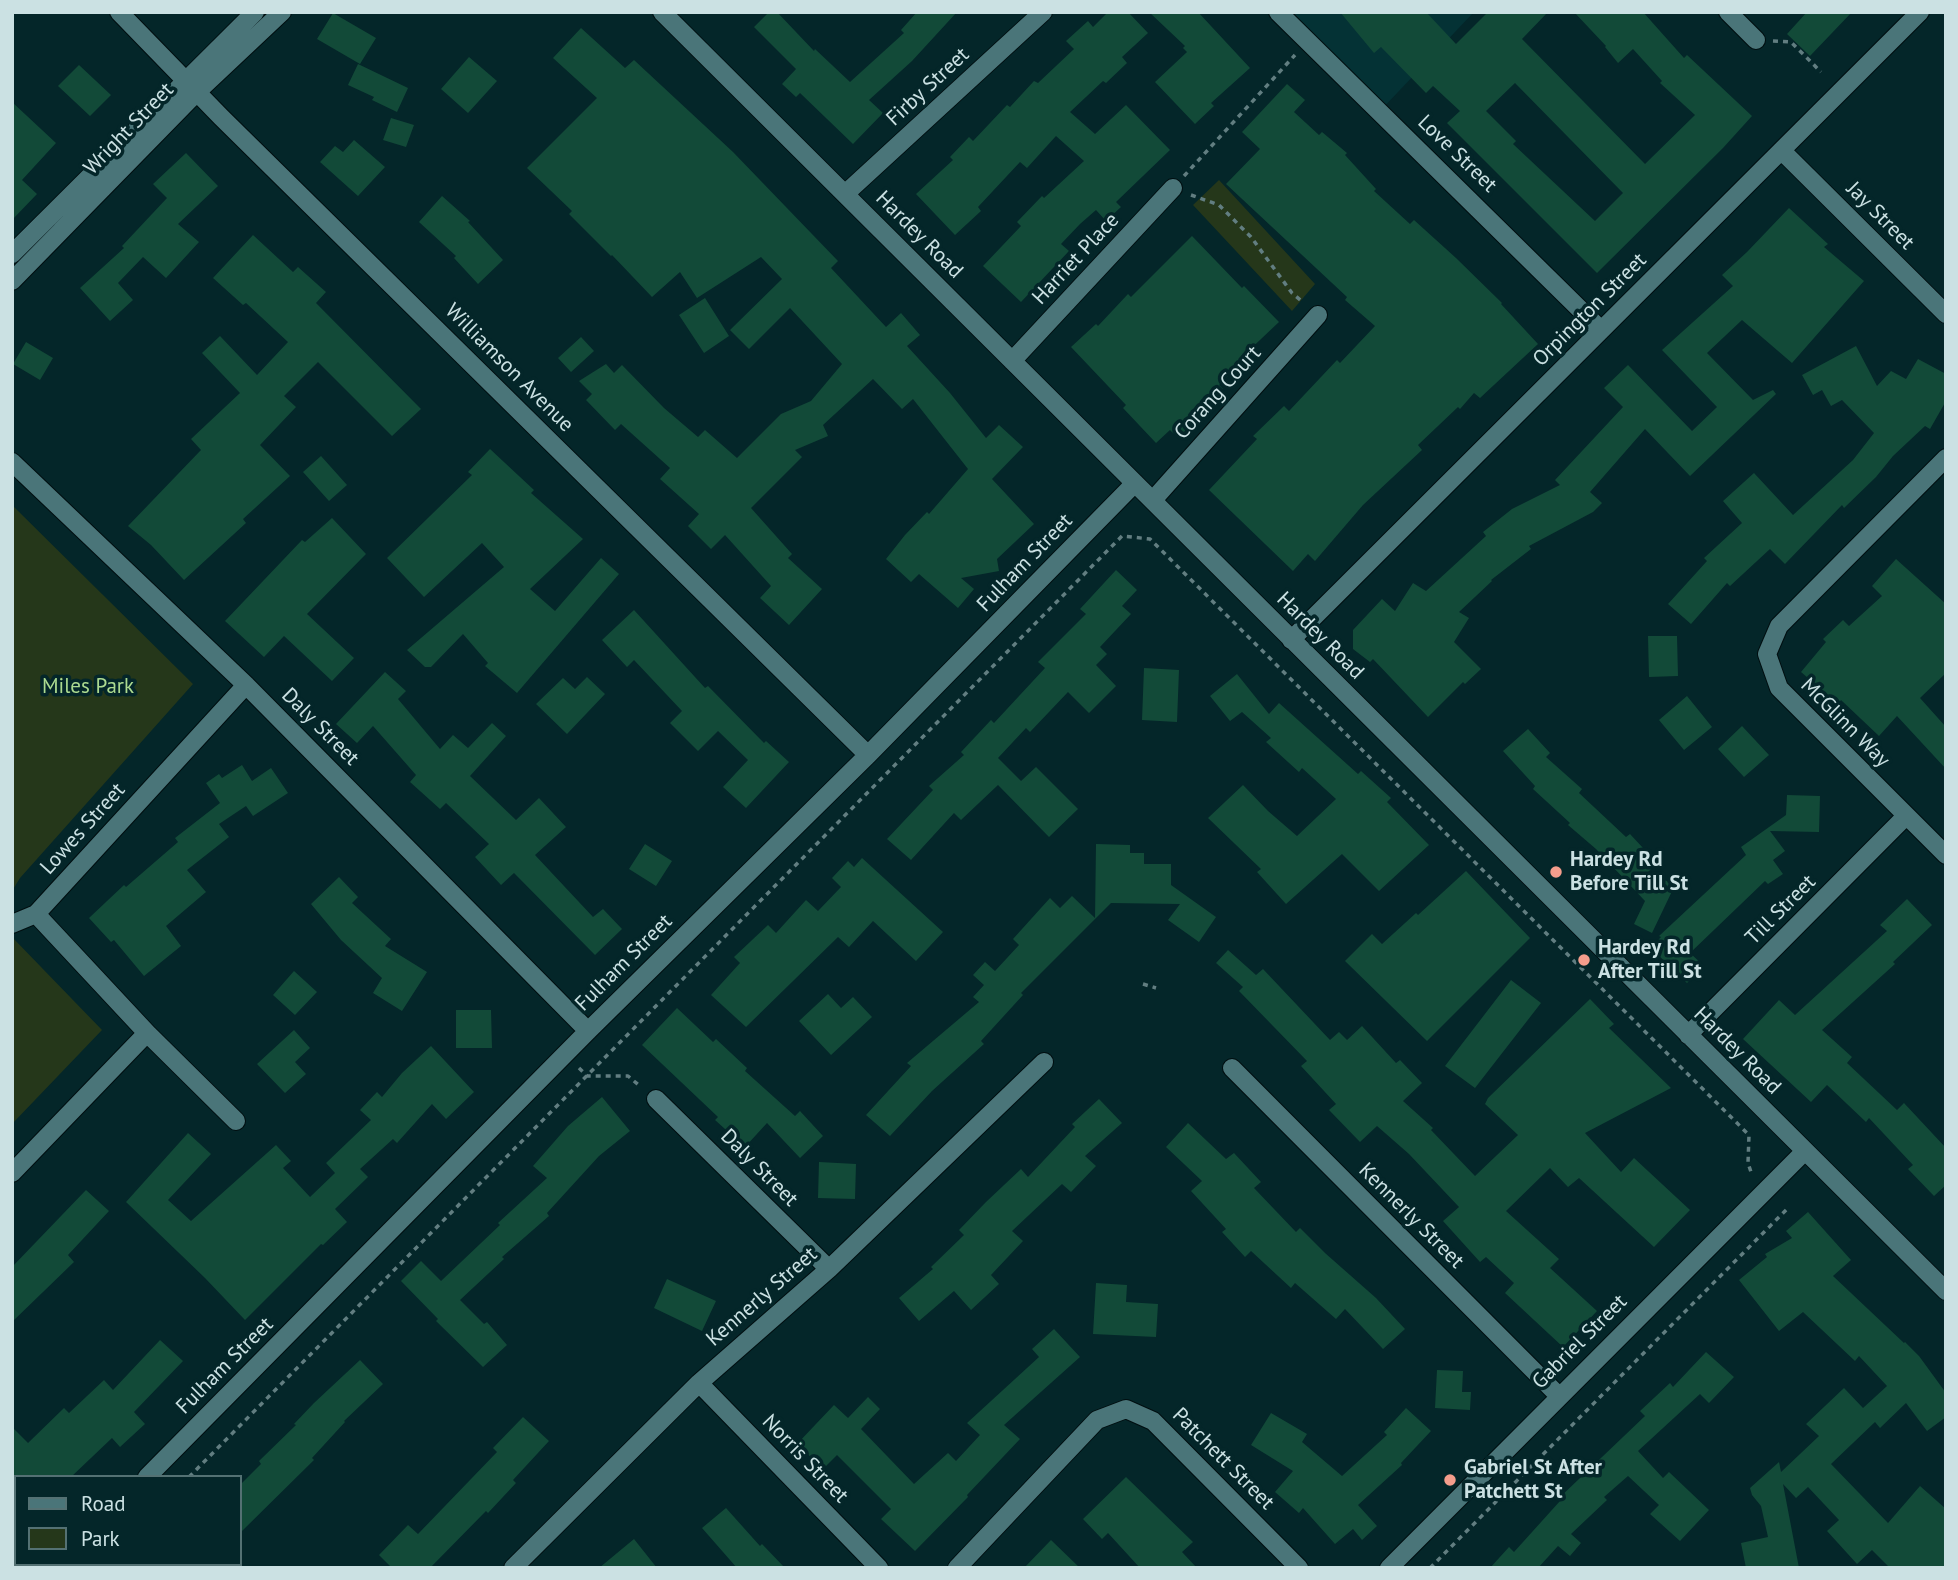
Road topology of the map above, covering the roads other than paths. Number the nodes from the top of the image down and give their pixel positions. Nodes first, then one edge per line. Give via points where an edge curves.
1 (119, 12) edge
2 (255, 12) edge
3 (282, 12) edge
4 (663, 12) edge
5 (1043, 12) edge
6 (1278, 12) edge
7 (1728, 12) edge
8 (1920, 12) edge
9 (1756, 40) road end
10 (192, 87) junction
11 (1783, 151) junction
12 (1173, 188) road end
13 (845, 194) junction
14 (12, 254) edge
15 (12, 281) edge
16 (1946, 314) edge
17 (1318, 315) road end
18 (1601, 330) junction
19 (1012, 361) junction
20 (1946, 458) edge
21 (12, 462) edge
22 (1135, 483) junction
23 (1153, 500) junction
24 (1291, 640) junction
25 (246, 685) junction
26 (868, 755) junction
27 (1906, 816) junction
28 (1946, 855) edge
29 (36, 914) junction
30 (12, 925) edge
31 (587, 1031) junction
32 (148, 1033) junction
33 (1688, 1035) junction
34 (1044, 1062) dead end
35 (1232, 1068) dead end
36 (656, 1099) road end
37 (236, 1121) dead end
38 (1805, 1151) junction
39 (12, 1173) edge
40 (829, 1269) junction
41 (1946, 1291) edge
42 (699, 1383) junction
43 (1559, 1396) junction
44 (149, 1475) edge
45 (513, 1568) edge
46 (879, 1568) edge
47 (957, 1568) edge
48 (1299, 1568) edge
49 (1389, 1568) edge

1 - 10 street, Williamson Avenue
2 - 10 street, Wright Street
3 - 10 street, Wright Street
4 - 13 street, Hardey Road
5 - 13 street, Firby Street
6 - 18 street, Love Street
7 - 9 street
8 - 11 street, Orpington Street
10 - 14 street, Wright Street
10 - 15 street, Wright Street
10 - 26 street, Williamson Avenue
11 - 16 street, Jay Street
11 - 18 street, Orpington Street
12 - 19 street, Harriet Place
13 - 19 street, Hardey Road
17 - 23 street, Corang Court
18 - 24 street, Orpington Street
19 - 22 street, Hardey Road
20 - 27 street, McGlinn Way via 1779,626 1767,654 1779,688
21 - 25 street, Daly Street
22 - 23 street, Hardey Road
22 - 26 street, Fulham Street
23 - 24 street, Hardey Road
24 - 33 street, Hardey Road
25 - 29 street, Lowes Street
25 - 31 street, Daly Street
26 - 31 street, Fulham Street
27 - 28 street, McGlinn Way
27 - 33 street, Till Street
29 - 30 street
29 - 32 street
31 - 44 street, Fulham Street
32 - 37 street
32 - 39 street
33 - 38 street, Hardey Road
34 - 40 street, Kennerly Street
35 - 43 street, Kennerly Street
36 - 40 street, Daly Street
38 - 41 street, Hardey Road
38 - 43 street, Gabriel Street
40 - 42 street, Kennerly Street
42 - 45 street, Kennerly Street
42 - 46 street, Norris Street
43 - 49 street, Gabriel Street
47 - 48 street, Patchett Street via 1097,1420 1126,1409 1153,1420

